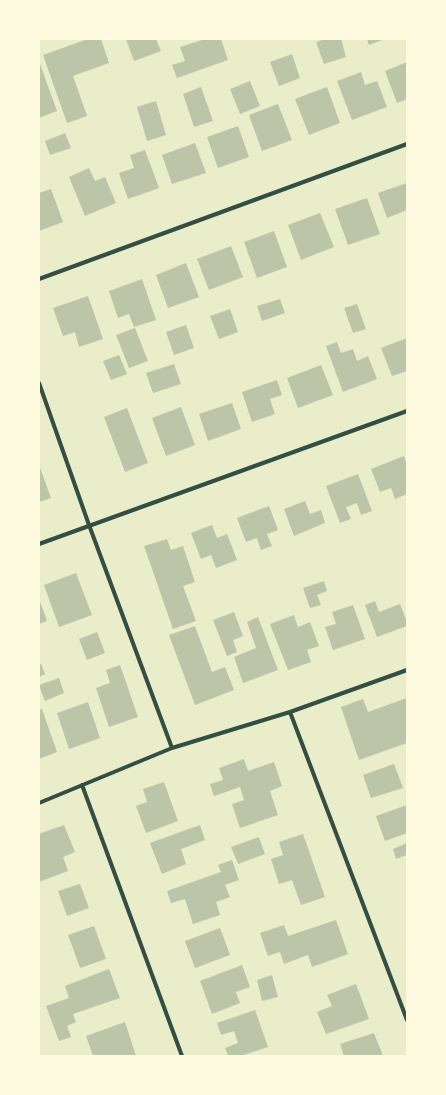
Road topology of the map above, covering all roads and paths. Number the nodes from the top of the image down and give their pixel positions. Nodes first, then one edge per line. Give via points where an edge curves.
1 (407, 144) edge
2 (39, 278) edge
3 (39, 384) edge
4 (407, 411) edge
5 (89, 525) junction
6 (39, 544) edge
7 (407, 670) edge
8 (290, 712) junction
9 (172, 748) junction
10 (82, 785) junction
11 (39, 803) edge
12 (407, 1020) edge
13 (182, 1056) edge

1 - 2 street
3 - 5 street
4 - 5 street
5 - 6 street
5 - 9 street
7 - 8 street
8 - 9 street
8 - 12 street
9 - 10 street
10 - 11 street
10 - 13 street

